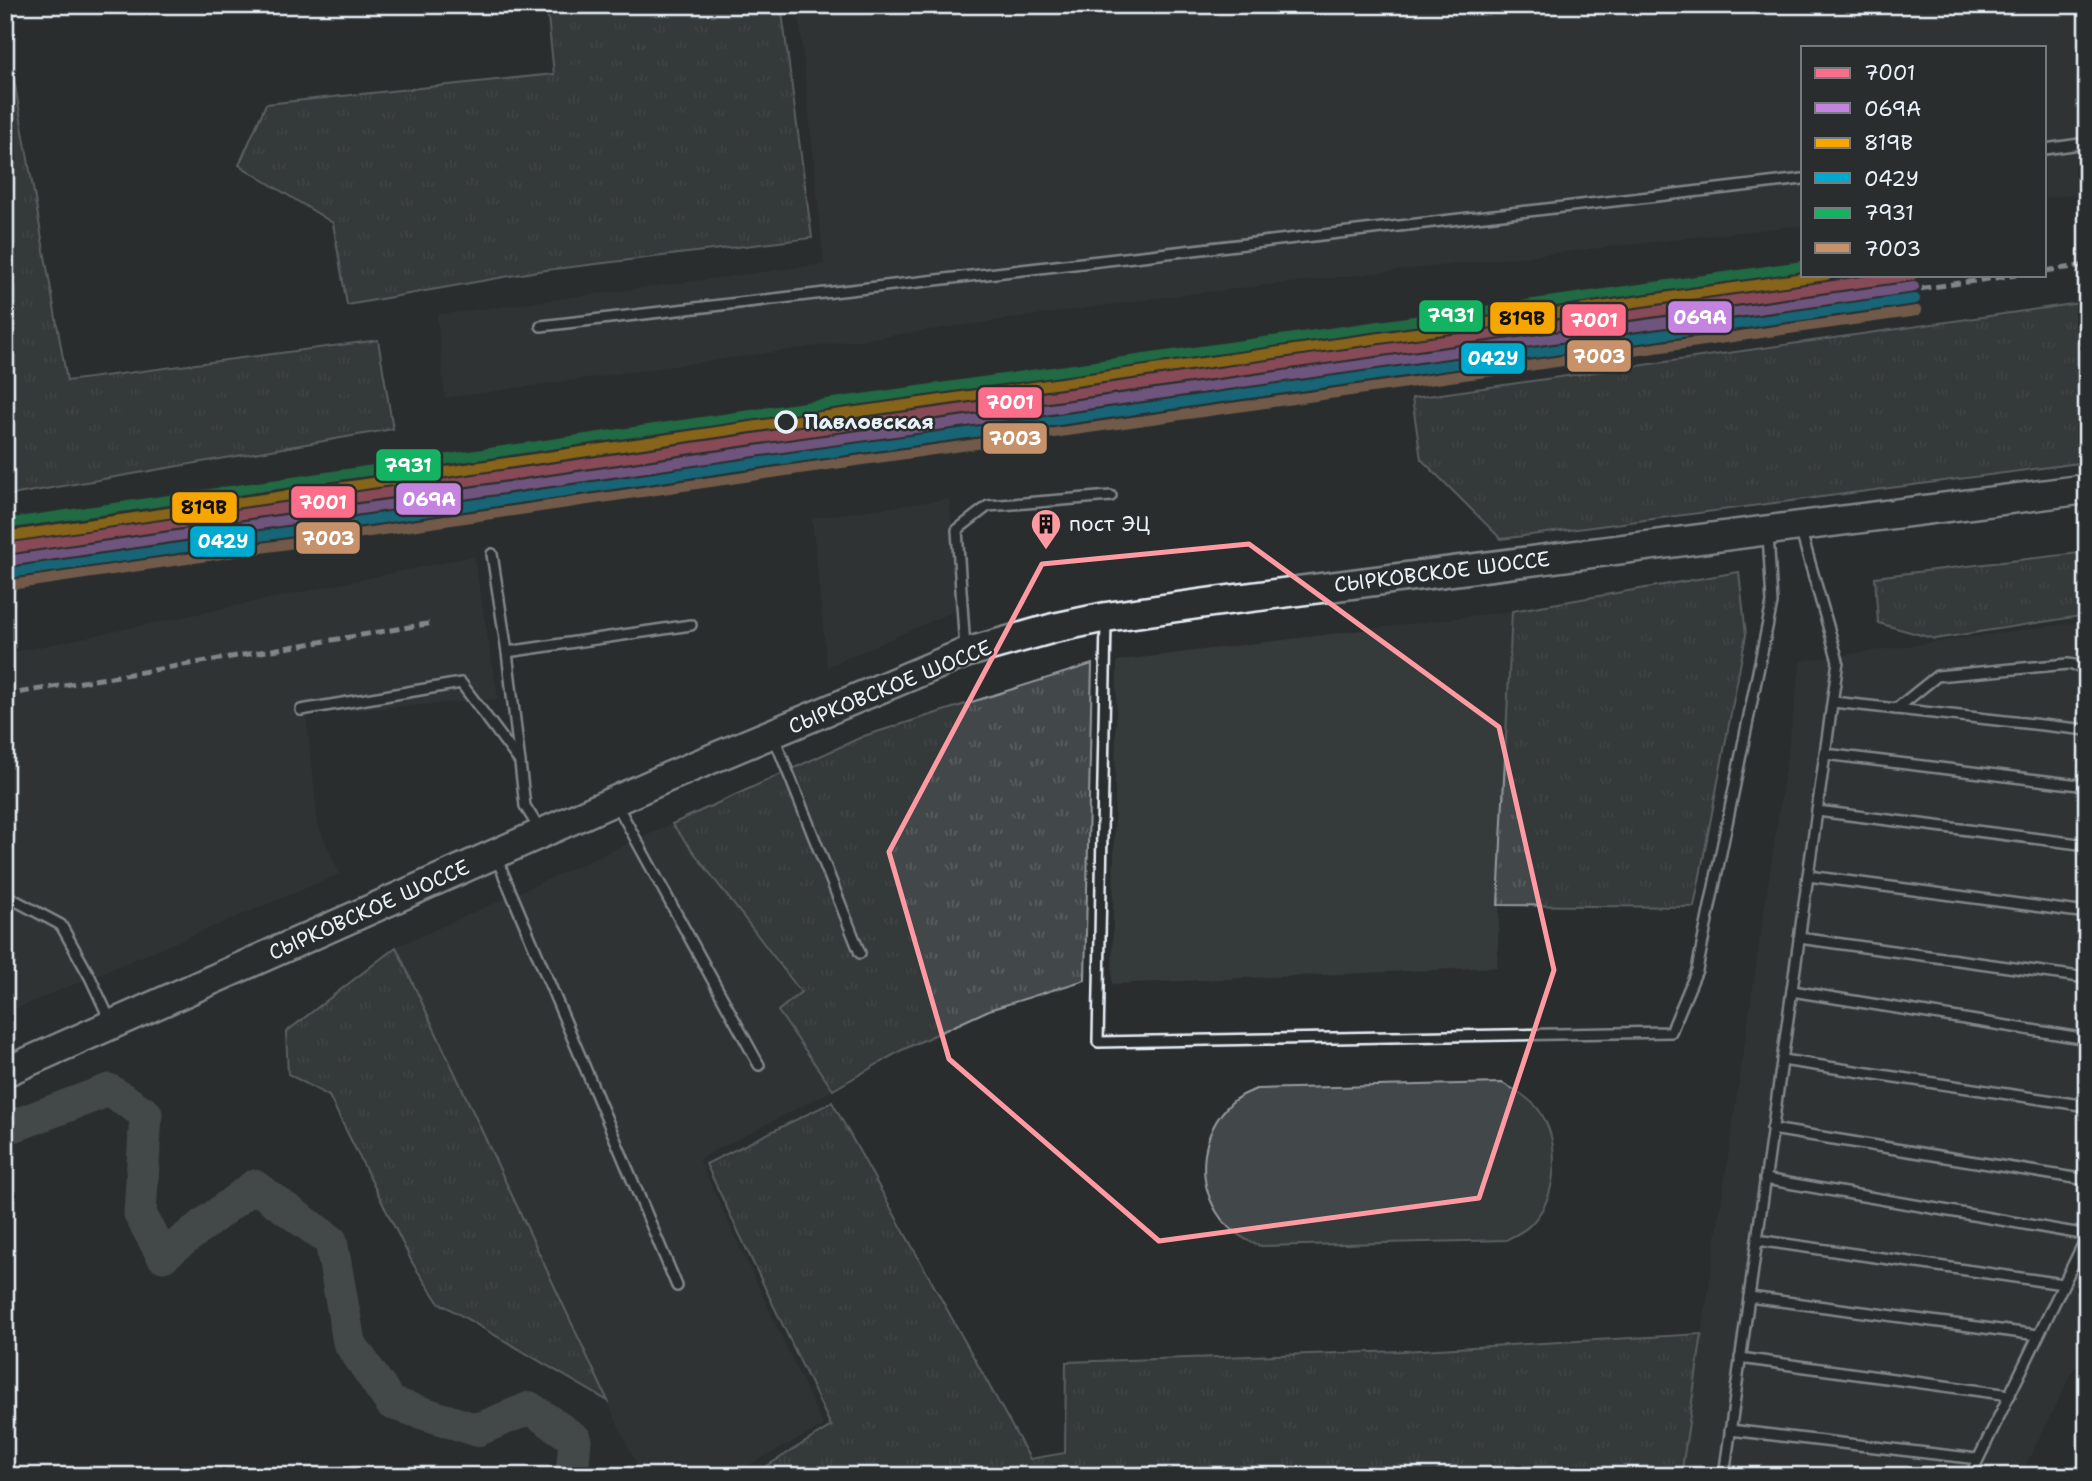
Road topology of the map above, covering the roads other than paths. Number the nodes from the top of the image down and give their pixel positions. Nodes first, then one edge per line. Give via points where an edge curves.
1 (2087, 143) edge
2 (2046, 149) edge
3 (1801, 179) edge
4 (541, 326) dead end
5 (2087, 489) edge
6 (1111, 496) dead end
7 (1799, 526) junction
8 (1768, 529) junction
9 (492, 554) dead end
10 (1106, 617) junction
11 (691, 625) dead end
12 (507, 652) junction
13 (965, 653) junction
14 (2087, 667) edge
15 (1833, 702) junction
16 (1896, 709) junction
17 (301, 710) dead end
18 (2087, 730) edge
19 (773, 734) junction
20 (1825, 754) junction
21 (520, 762) junction
22 (2087, 786) edge
23 (615, 802) junction
24 (1817, 811) junction
25 (543, 834) junction
26 (2087, 845) edge
27 (495, 855) junction
28 (1808, 876) junction
29 (5, 895) edge
30 (2087, 914) edge
31 (1799, 937) junction
32 (860, 953) dead end
33 (2087, 978) edge
34 (1792, 991) junction
35 (112, 1024) junction
36 (2087, 1039) edge
37 (1782, 1060) junction
38 (758, 1065) dead end
39 (5, 1072) edge
40 (2087, 1106) edge
41 (1772, 1129) junction
42 (1765, 1179) junction
43 (2087, 1180) edge
44 (2087, 1235) edge
45 (1757, 1240) junction
46 (2063, 1284) junction
47 (677, 1286) dead end
48 (1749, 1297) junction
49 (2038, 1335) junction
50 (1740, 1358) junction
51 (2010, 1395) junction
52 (1730, 1430) junction
53 (1978, 1459) junction
54 (1724, 1476) edge
55 (1970, 1476) edge

1 - 2 lane
3 - 4 lane
5 - 7 main road, СЫРКОВСКОЕ ШОССЕ
6 - 13 lane via 988,506 957,530
7 - 8 main road, СЫРКОВСКОЕ ШОССЕ
7 - 15 lane via 1838,661
8 - 10 main road, СЫРКОВСКОЕ ШОССЕ
8 - 10 lane via 1772,603 1697,970 1671,1032 1098,1042
9 - 12 lane
10 - 13 main road, СЫРКОВСКОЕ ШОССЕ
11 - 12 lane
12 - 21 lane
13 - 19 main road, СЫРКОВСКОЕ ШОССЕ
14 - 16 lane via 2068,664 1937,676
15 - 16 lane
15 - 20 lane
16 - 18 lane
17 - 21 lane via 461,683
19 - 23 main road, СЫРКОВСКОЕ ШОССЕ
19 - 32 lane
20 - 22 lane
20 - 24 lane
21 - 25 lane via 525,806
23 - 25 main road, СЫРКОВСКОЕ ШОССЕ
23 - 38 lane
24 - 26 lane
24 - 28 lane
25 - 27 main road, СЫРКОВСКОЕ ШОССЕ
27 - 35 main road, СЫРКОВСКОЕ ШОССЕ
27 - 47 lane
28 - 30 lane
28 - 31 lane
29 - 35 lane via 61,925
31 - 33 lane
31 - 34 lane
34 - 36 lane
34 - 37 lane
35 - 39 main road, СЫРКОВСКОЕ ШОССЕ
37 - 40 lane
37 - 41 lane
41 - 42 lane
41 - 43 lane
42 - 44 lane
42 - 45 lane
44 - 46 lane
45 - 46 lane
45 - 48 lane
46 - 49 lane
48 - 49 lane
48 - 50 lane
49 - 51 lane
50 - 51 lane
50 - 52 lane
51 - 53 lane
52 - 53 lane
52 - 54 lane
53 - 55 lane

